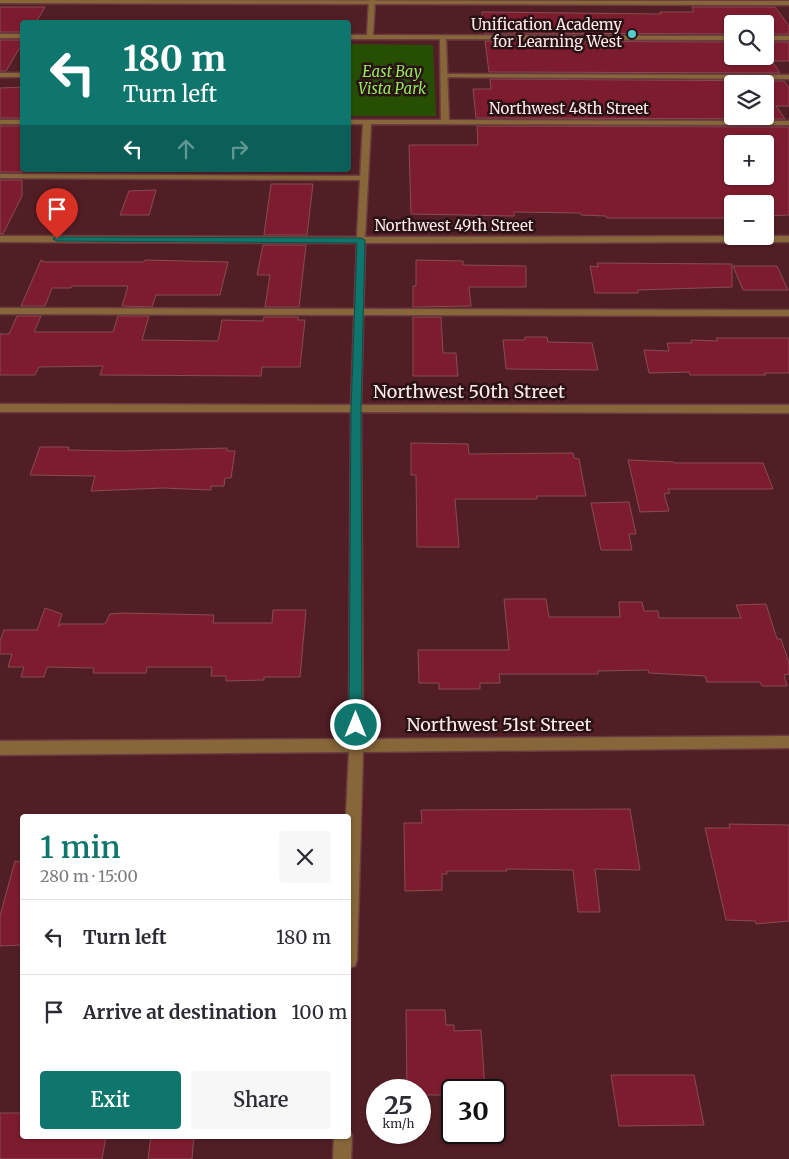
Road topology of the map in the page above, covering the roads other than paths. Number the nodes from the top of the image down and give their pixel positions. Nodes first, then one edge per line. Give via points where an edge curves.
1 (0, 1) edge
2 (372, 1) edge
3 (789, 3) edge
4 (0, 36) edge
5 (20, 36) edge
6 (351, 37) edge
7 (370, 37) junction
8 (443, 37) junction
9 (724, 38) edge
10 (774, 38) edge
11 (789, 38) edge
12 (0, 75) edge
13 (20, 75) edge
14 (444, 76) junction
15 (789, 77) edge
16 (0, 122) edge
17 (20, 122) edge
18 (351, 122) edge
19 (367, 122) junction
20 (445, 122) junction
21 (789, 123) edge
22 (0, 176) edge
23 (364, 178) junction
24 (0, 239) edge
25 (789, 239) edge
26 (361, 240) junction
27 (0, 311) edge
28 (359, 312) junction
29 (789, 313) edge
30 (0, 408) edge
31 (789, 409) edge
32 (356, 410) junction
33 (789, 742) edge
34 (356, 745) junction
35 (0, 748) edge
36 (351, 899) edge
37 (343, 1139) edge
38 (342, 1159) edge

1 - 2 street
2 - 3 street
2 - 7 street
4 - 5 street
6 - 7 street
7 - 8 street
8 - 9 street
8 - 14 street
10 - 11 street
12 - 13 street
14 - 15 street
14 - 20 street
16 - 17 street
18 - 19 street, Northwest 48th Street
19 - 20 street, Northwest 48th Street
19 - 23 street
20 - 21 street, Northwest 48th Street
22 - 23 street
23 - 26 street
24 - 26 street, Northwest 49th Street
25 - 26 street, Northwest 49th Street
26 - 28 street
27 - 28 street
28 - 29 street
28 - 32 street
30 - 32 street, Northwest 50th Street
31 - 32 street, Northwest 50th Street
32 - 34 street
33 - 34 street, Northwest 51st Street
34 - 35 street, Northwest 51st Street
34 - 36 street
37 - 38 street

